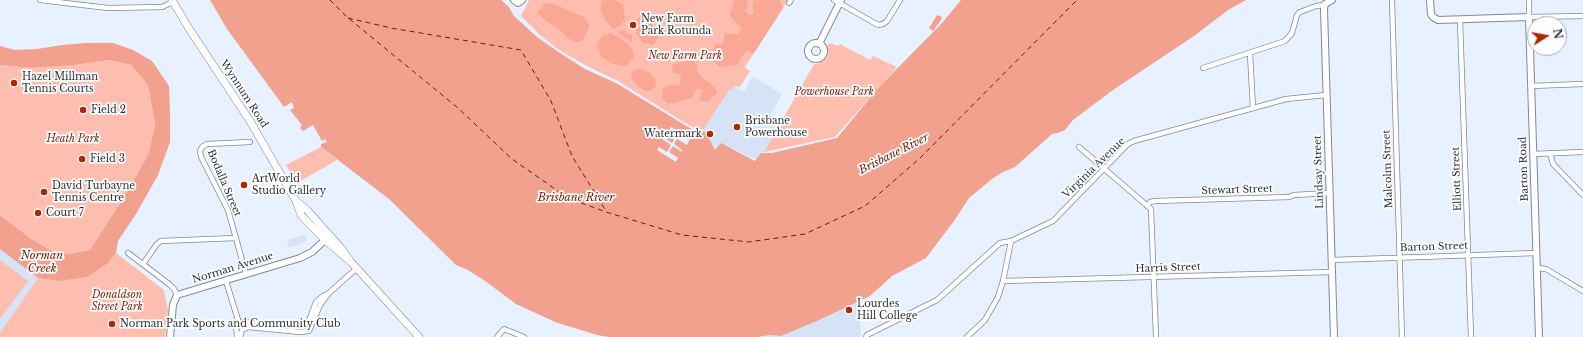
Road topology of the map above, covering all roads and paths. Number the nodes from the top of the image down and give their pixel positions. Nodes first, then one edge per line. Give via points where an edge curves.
1 (40, 0) edge
2 (514, 0) edge
3 (522, 0) edge
4 (900, 0) edge
5 (1332, 0) edge
6 (1392, 0) edge
7 (1430, 0) edge
8 (1529, 0) edge
9 (172, 1) edge
10 (838, 1) edge
11 (1324, 6) junction
12 (1529, 16) edge
13 (1567, 16) edge
14 (1583, 16) edge
15 (1527, 17) edge
16 (1460, 20) junction
17 (819, 44) dead end
18 (1250, 54) junction
19 (1530, 56) edge
20 (1203, 68) dead end
21 (1583, 84) edge
22 (1531, 86) junction
23 (1326, 96) junction
24 (1253, 108) junction
25 (250, 142) dead end
26 (1079, 147) dead end
27 (1583, 152) edge
28 (1550, 153) junction
29 (1533, 154) junction
30 (1104, 168) junction
31 (1330, 193) junction
32 (1583, 195) edge
33 (1147, 206) junction
34 (236, 238) junction
35 (327, 238) junction
36 (1011, 241) junction
37 (128, 253) dead end
38 (1536, 253) junction
39 (1468, 255) junction
40 (1400, 257) junction
41 (1332, 260) junction
42 (143, 264) junction
43 (354, 265) junction
44 (1537, 268) junction
45 (1332, 272) junction
46 (246, 274) junction
47 (1154, 277) junction
48 (226, 281) junction
49 (1004, 281) junction
50 (1583, 291) edge
51 (329, 293) junction
52 (177, 296) junction
53 (239, 323) junction
54 (170, 337) edge
55 (237, 337) edge
56 (240, 337) edge
57 (418, 337) edge
58 (497, 337) edge
59 (524, 337) edge
60 (866, 337) edge
61 (967, 337) edge
62 (1156, 337) edge
63 (1334, 337) edge
64 (1402, 337) edge
65 (1471, 337) edge
66 (1539, 337) edge

1 - 9 street via 108,8 162,7
2 - 3 street via 518,3
4 - 10 street via 887,21 878,25
5 - 11 street
6 - 40 street, Malcolm Street
7 - 16 street via 1432,14 1436,19
8 - 12 street, Barton Road
9 - 35 main road, Wynnum Road via 250,121 296,201 307,210
10 - 17 street
11 - 18 street via 1300,12 1292,33 1285,41
11 - 23 street, Lindsay Street
13 - 14 street
15 - 16 street
16 - 39 street, Elliott Street
18 - 20 street
18 - 24 street
19 - 22 street, Barton Road
21 - 22 street
22 - 29 street, Barton Road
23 - 24 street, Virginia Avenue via 1292,97
23 - 31 street, Lindsay Street
24 - 30 street, Virginia Avenue via 1134,141
25 - 34 street, Bodalla Street via 207,144 200,151 226,205
26 - 30 street
27 - 28 street
28 - 29 street
28 - 32 street via 1553,164
29 - 38 street, Barton Road
30 - 33 street
30 - 36 street, Virginia Avenue via 1053,221
31 - 33 street, Stewart Street via 1289,197 1155,201
31 - 41 street, Lindsay Street
33 - 47 street via 1152,213
34 - 42 street via 161,241
34 - 46 street, Bodalla Street
35 - 43 main road, Wynnum Road
35 - 46 street, Norman Avenue via 305,256
36 - 49 street
36 - 60 street, Virginia Avenue via 1000,243 937,300
37 - 42 street
38 - 39 street, Barton Street
38 - 44 street, Barton Road
39 - 40 street, Barton Street
39 - 65 street, Elliott Street
40 - 41 street, Barton Street
40 - 64 street, Malcolm Street
41 - 45 street, Lindsay Street
42 - 52 street via 172,286
43 - 51 street
43 - 57 main road, Wynnum Road
44 - 50 street via 1546,269
44 - 66 street, Barton Road
45 - 47 street, Harris Street
45 - 63 street, Lindsay Street
46 - 48 street, Norman Avenue
47 - 49 street, Harris Street
47 - 62 street
48 - 52 street, Norman Avenue
48 - 53 street
49 - 61 street via 985,320
51 - 53 street via 316,302 308,323 302,327
51 - 56 street via 320,305 308,331 248,327 242,330
52 - 54 street via 173,305
53 - 55 street via 236,326
58 - 59 street via 504,329

